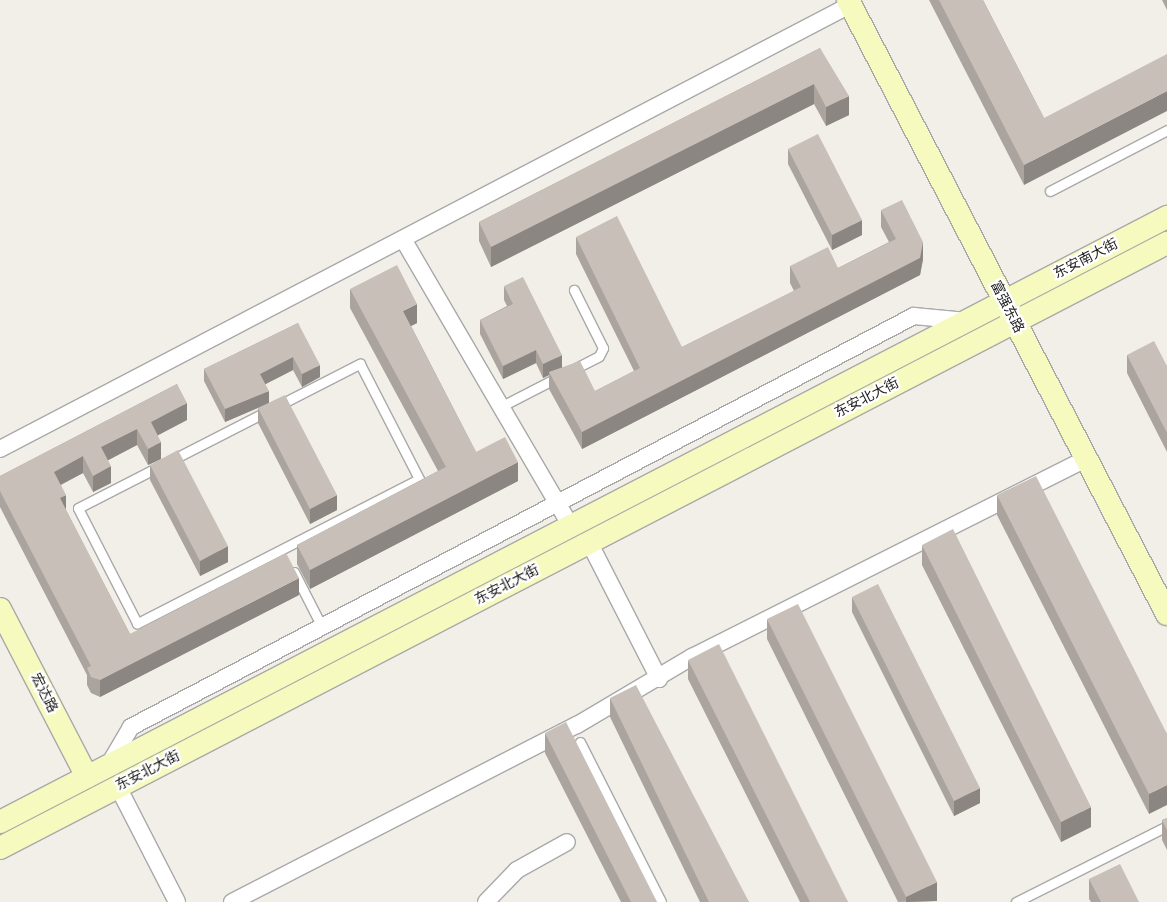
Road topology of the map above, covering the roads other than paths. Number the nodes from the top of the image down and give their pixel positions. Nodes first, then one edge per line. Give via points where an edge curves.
1 (849, 3) edge
2 (1167, 130) edge
3 (1050, 191) dead end
4 (1167, 217) edge
5 (403, 239) junction
6 (1167, 243) edge
7 (574, 290) dead end
8 (1004, 301) junction
9 (967, 321) junction
10 (1015, 322) junction
11 (500, 407) junction
12 (0, 450) edge
13 (1086, 459) junction
14 (557, 503) junction
15 (571, 526) junction
16 (589, 542) junction
17 (282, 549) junction
18 (1167, 614) edge
19 (2, 618) edge
20 (322, 627) junction
21 (659, 679) junction
22 (580, 742) dead end
23 (108, 766) junction
24 (88, 777) junction
25 (118, 787) junction
26 (0, 822) edge
27 (1167, 826) edge
28 (567, 842) dead end
29 (0, 848) edge
30 (177, 902) edge
31 (232, 902) edge
32 (486, 902) edge
33 (661, 902) edge
34 (1016, 902) edge

1 - 5 street
1 - 8 main road, 富强东路
2 - 3 lane
4 - 8 main road, 东安南大街
5 - 11 street
5 - 12 street
6 - 10 main road, 东安南大街
7 - 11 lane via 603,348 599,356
8 - 9 main road, 东安北大街
8 - 10 main road, 富强东路
9 - 14 street via 914,316
9 - 15 main road, 东安北大街
10 - 13 main road, 富强东路
10 - 16 main road, 东安北大街
11 - 14 street
13 - 18 main road, 富强东路
13 - 21 street via 692,657
14 - 15 street
14 - 20 street
15 - 23 main road, 东安北大街
16 - 21 street
16 - 25 main road, 东安北大街
17 - 17 lane via 419,479 360,364 78,508 137,623
17 - 20 lane
19 - 24 main road, 宏达路
20 - 23 street via 131,727
21 - 31 street
22 - 33 lane
23 - 24 main road, 东安北大街
24 - 26 main road, 东安北大街
25 - 29 main road, 东安北大街
25 - 30 street
27 - 34 lane
28 - 32 street via 517,870

